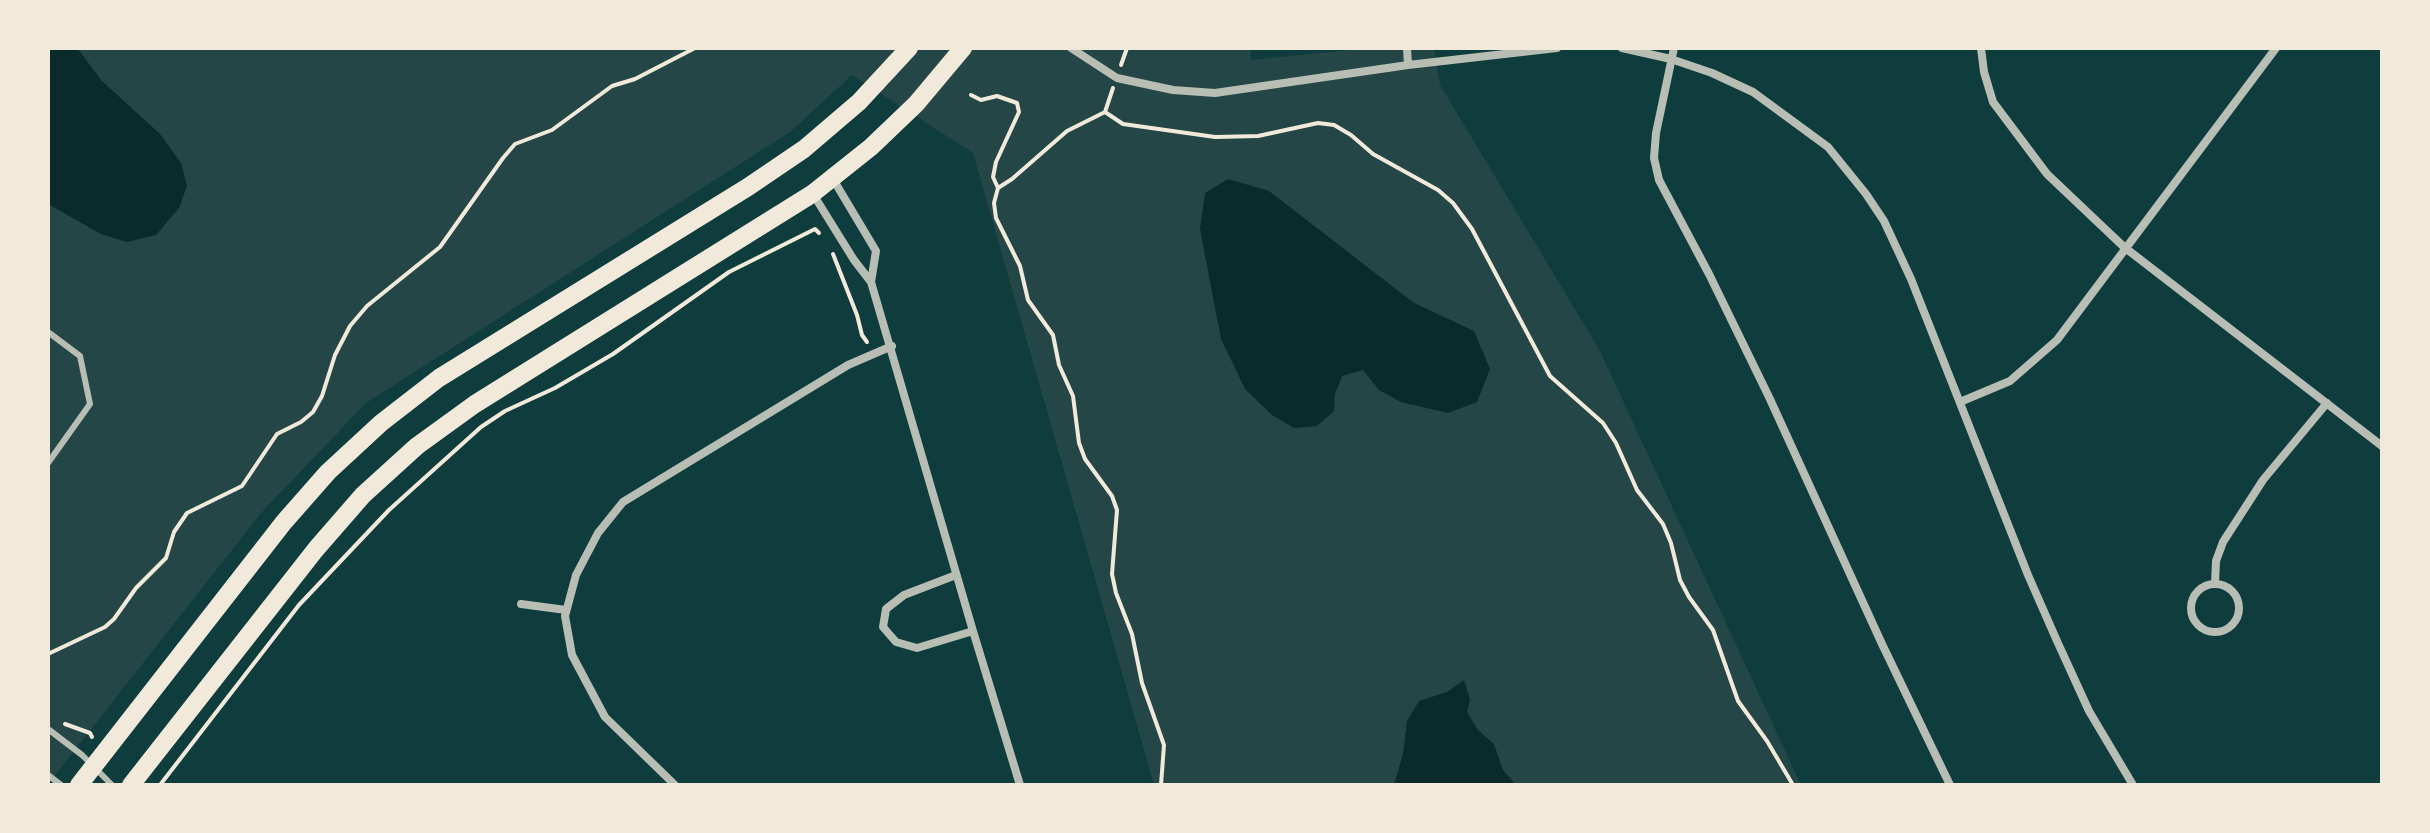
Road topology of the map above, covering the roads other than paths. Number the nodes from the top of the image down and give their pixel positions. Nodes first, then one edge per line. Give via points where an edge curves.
1 (909, 48) edge
2 (963, 48) edge
3 (1071, 48) edge
4 (1407, 48) edge
5 (1557, 48) edge
6 (1622, 48) edge
7 (1674, 48) edge
8 (1981, 48) edge
9 (2276, 48) edge
10 (1671, 59) junction
11 (1408, 65) junction
12 (833, 179) junction
13 (812, 194) junction
14 (2124, 247) junction
15 (871, 282) junction
16 (48, 332) edge
17 (892, 346) junction
18 (1960, 402) junction
19 (2327, 403) junction
20 (2382, 446) edge
21 (48, 463) edge
22 (956, 575) junction
23 (2215, 584) junction
24 (521, 604) dead end
25 (566, 610) junction
26 (973, 631) junction
27 (48, 729) edge
28 (94, 767) junction
29 (48, 775) edge
30 (61, 785) edge
31 (79, 785) edge
32 (112, 785) edge
33 (131, 785) edge
34 (675, 785) edge
35 (1020, 785) edge
36 (1950, 785) edge
37 (2133, 785) edge

1 - 28 main road via 859,102 804,149 439,378 381,423 284,522
2 - 12 main road via 916,104
3 - 11 street via 1117,78 1215,93
4 - 11 street
5 - 11 street
6 - 10 street
7 - 10 street
8 - 14 street via 1993,102 2047,174
9 - 14 street
10 - 18 street via 1753,92 1808,130 1846,168 1884,221
10 - 36 street via 1656,133 1659,180 1769,397
12 - 13 main road
12 - 15 street via 876,251
13 - 15 street
13 - 33 main road via 475,404 417,446 363,495 316,549
14 - 18 street via 2057,340 2010,381
14 - 19 street
15 - 17 street
16 - 21 lane via 80,356 90,404
17 - 22 street
17 - 25 street via 848,365 623,502 590,547
18 - 37 street via 2057,641 2089,711
19 - 20 street
19 - 23 street via 2263,480 2223,542
22 - 26 street
22 - 26 street via 904,595 886,609 883,627 896,642 917,648
23 - 23 street via 2198,590 2191,604 2198,626 2221,632 2234,623 2239,608 2234,593
24 - 25 street
25 - 34 street via 572,655 605,717
26 - 35 street
27 - 28 lane
28 - 31 main road
28 - 32 lane
29 - 30 lane

